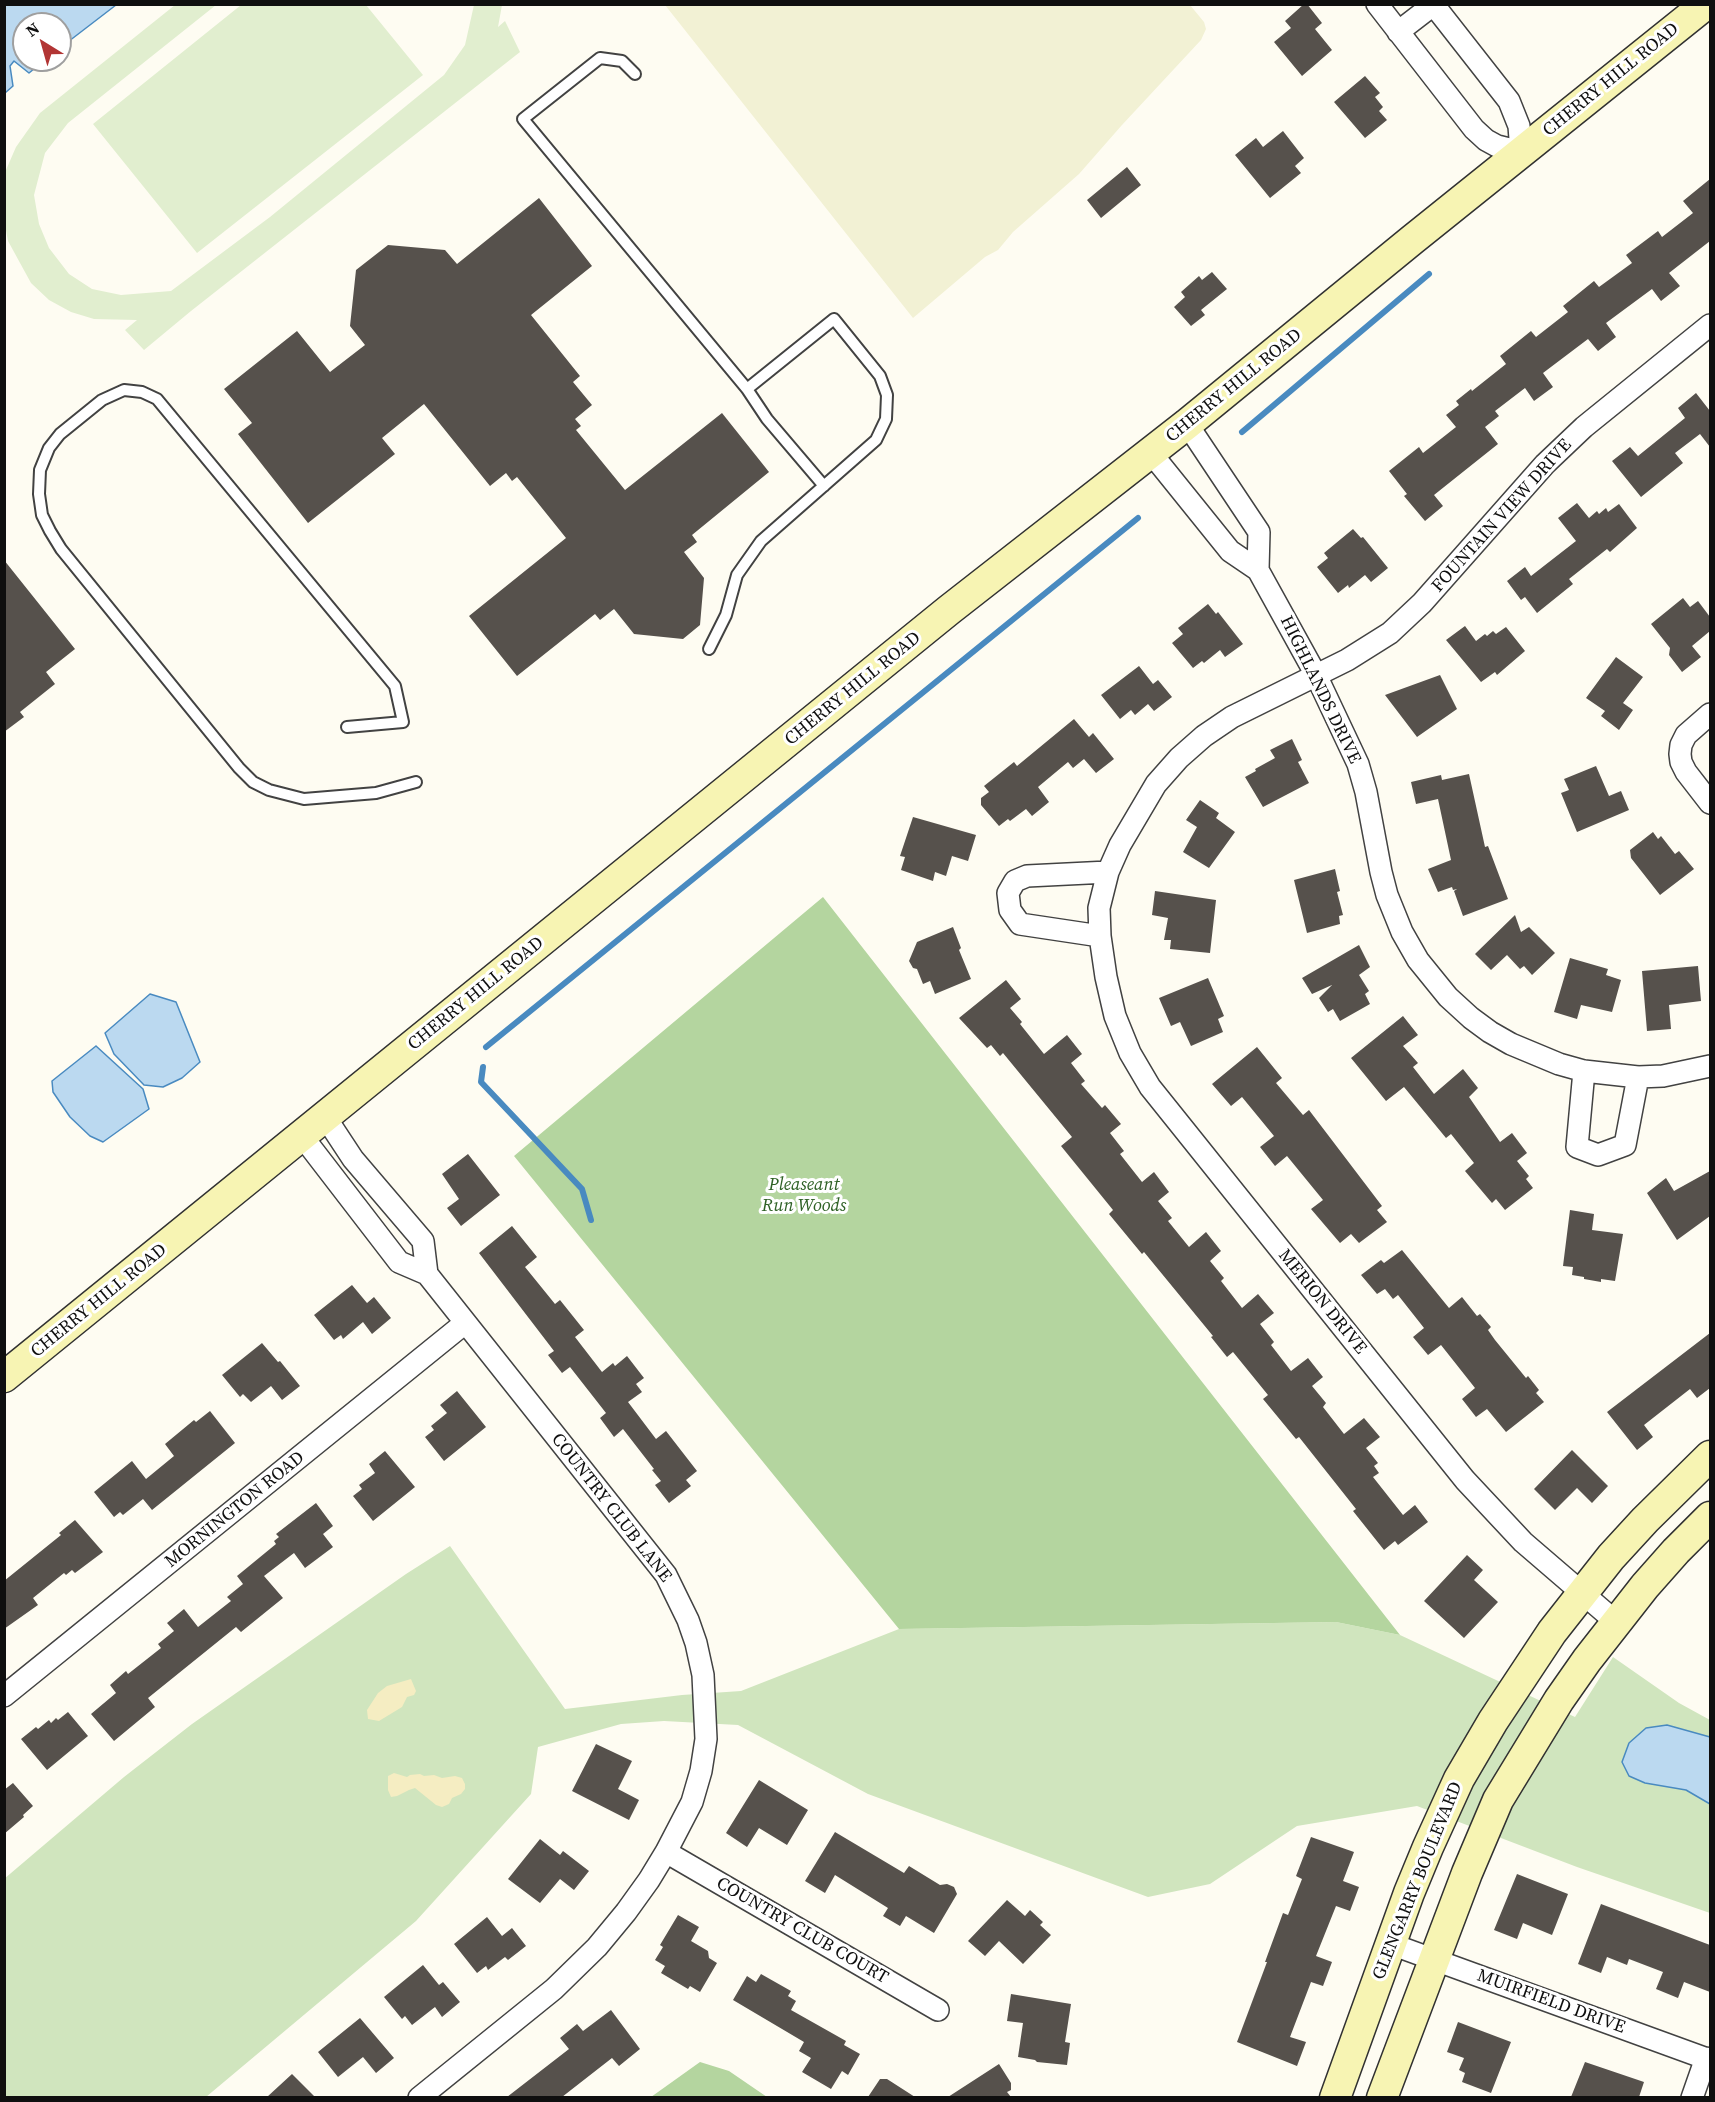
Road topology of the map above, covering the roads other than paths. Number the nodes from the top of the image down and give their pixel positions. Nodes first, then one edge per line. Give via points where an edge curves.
1 (1377, 4) edge
2 (1706, 4) edge
3 (1433, 5) edge
4 (1398, 32) junction
5 (635, 74) dead end
6 (1521, 152) junction
7 (1710, 325) edge
8 (747, 389) junction
9 (1187, 424) junction
10 (1151, 453) junction
11 (824, 486) junction
12 (1258, 570) junction
13 (709, 649) dead end
14 (1316, 675) junction
15 (1710, 714) edge
16 (347, 727) dead end
17 (416, 782) dead end
18 (1710, 803) edge
19 (1108, 872) junction
20 (1100, 936) junction
21 (1710, 1066) edge
22 (1584, 1071) junction
23 (1638, 1077) junction
24 (326, 1118) junction
25 (302, 1136) junction
26 (427, 1274) junction
27 (465, 1323) junction
28 (4, 1377) edge
29 (1709, 1460) edge
30 (1710, 1517) edge
31 (1582, 1593) junction
32 (1616, 1622) junction
33 (4, 1696) edge
34 (666, 1852) junction
35 (1391, 1944) junction
36 (1433, 1960) junction
37 (938, 2010) dead end
38 (1708, 2059) edge
39 (419, 2097) edge
40 (1335, 2097) edge
41 (1382, 2097) edge
42 (1692, 2097) edge

1 - 4 street
2 - 6 main road, CHERRY HILL ROAD
3 - 4 street
3 - 6 street via 1509,102 1519,126
4 - 6 street via 1474,129 1497,146
5 - 8 lane via 622,61 600,58 523,119
6 - 9 main road, CHERRY HILL ROAD
7 - 14 street, FOUNTAIN VIEW DRIVE via 1584,427 1545,464 1408,618 1371,646
8 - 11 lane
8 - 11 lane via 834,319 880,376 887,395 886,419 876,440
9 - 10 main road, CHERRY HILL ROAD
9 - 12 street via 1259,532
10 - 12 street, HIGHLANDS DRIVE via 1230,551
10 - 24 main road, CHERRY HILL ROAD via 949,610
11 - 13 lane via 760,541 737,575 726,615
12 - 14 street, HIGHLANDS DRIVE
14 - 19 street, MERION DRIVE via 1232,717 1179,758 1156,784 1134,819
14 - 22 street, HIGHLANDS DRIVE via 1358,764 1387,895 1418,960 1448,997 1490,1032 1536,1056
15 - 18 street via 1686,735 1680,754 1686,772
16 - 17 lane via 403,722 394,686 157,399 124,390 102,400 60,434 40,470 42,514 50,531 238,768 269,790 304,799 376,793
19 - 20 street, MERION DRIVE via 1099,908
19 - 20 street via 1027,876 1015,881 1008,893 1010,910 1020,924
20 - 31 street, MERION DRIVE via 1115,1016 1150,1087 1466,1480 1523,1542
21 - 23 street, HIGHLANDS DRIVE
22 - 23 street, HIGHLANDS DRIVE
22 - 23 street via 1577,1147 1598,1155 1625,1145
24 - 25 main road, CHERRY HILL ROAD
24 - 26 street via 353,1159 423,1241
25 - 26 street, COUNTRY CLUB LANE via 399,1262
25 - 28 main road, CHERRY HILL ROAD
26 - 27 street, COUNTRY CLUB LANE
27 - 33 street, MORNINGTON ROAD
27 - 34 street, COUNTRY CLUB LANE via 666,1575 688,1620 703,1675 706,1739 692,1802
29 - 31 main road, GLENGARRY BOULEVARD via 1646,1520
30 - 32 main road
31 - 32 street, MERION DRIVE
31 - 35 main road, GLENGARRY BOULEVARD via 1522,1676 1459,1779
32 - 36 main road via 1559,1700 1498,1800
34 - 37 street, COUNTRY CLUB COURT
34 - 39 street, COUNTRY CLUB LANE via 597,1947 554,1989
35 - 36 street, MUIRFIELD DRIVE
35 - 40 main road, GLENGARRY BOULEVARD
36 - 38 street, MUIRFIELD DRIVE
36 - 41 main road
38 - 42 street

